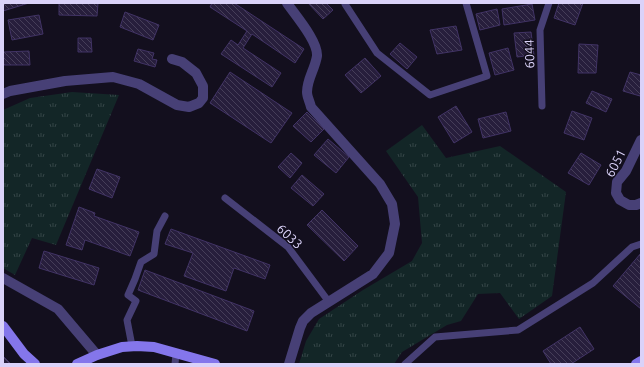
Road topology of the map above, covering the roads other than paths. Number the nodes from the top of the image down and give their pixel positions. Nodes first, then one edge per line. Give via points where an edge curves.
1 (286, 3) edge
2 (466, 3) edge
3 (549, 3) edge
4 (345, 4) dead end
5 (172, 59) dead end
6 (3, 94) edge
7 (542, 106) dead end
8 (641, 140) edge
9 (224, 198) dead end
10 (641, 203) edge
11 (166, 216) dead end
12 (641, 244) edge
13 (3, 278) edge
14 (329, 302) junction
15 (3, 326) edge
16 (132, 346) junction
17 (176, 354) junction
18 (97, 355) junction
19 (641, 361) edge
20 (35, 364) edge
21 (77, 364) edge
22 (176, 364) edge
23 (215, 364) edge
24 (289, 364) edge
25 (405, 364) edge
26 (636, 364) edge

1 - 14 street via 311,36 317,54 307,93 311,107 380,184 392,204 395,224 389,253 373,274
2 - 4 lane via 487,76 430,95 377,53
3 - 7 lane, 6044 via 540,30
5 - 6 street via 182,62 196,73 203,86 199,104 189,107 177,105 139,84 113,76 65,81
8 - 10 street, 6051 via 626,171 617,182 616,193 620,200 629,205
9 - 14 lane, 6033 via 288,247
11 - 16 lane via 157,231 154,254 141,262 128,295 136,301 127,320
12 - 25 lane via 632,247 593,283 518,330 435,337
13 - 18 street via 58,309
14 - 24 street via 303,321
15 - 20 street
16 - 17 street via 154,347
16 - 18 street
17 - 22 lane
17 - 23 street
18 - 21 street
19 - 26 street

